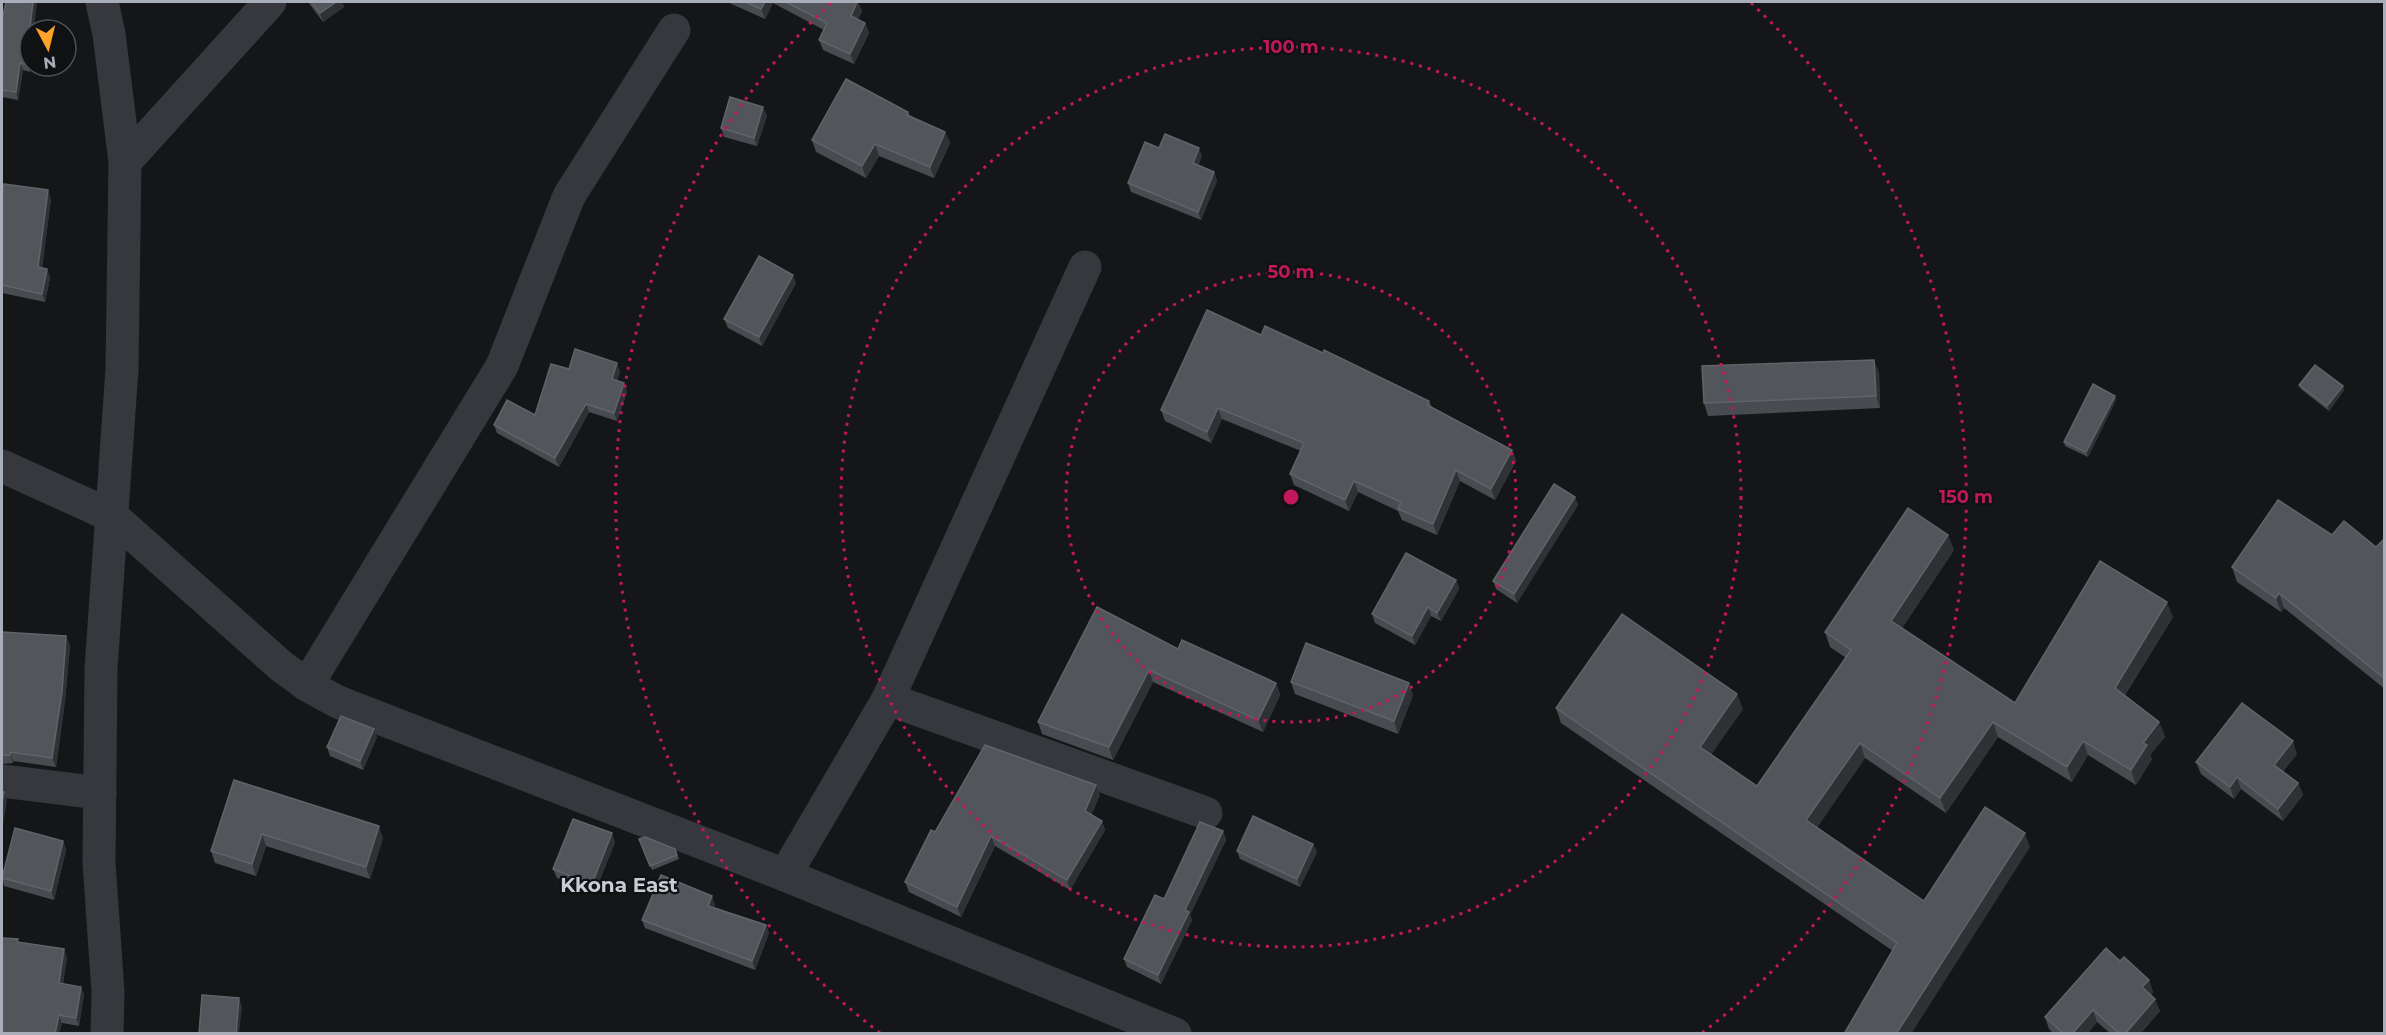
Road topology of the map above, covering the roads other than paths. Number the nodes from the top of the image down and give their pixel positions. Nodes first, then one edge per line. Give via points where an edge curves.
1 (102, 2) edge
2 (270, 2) edge
3 (674, 30) dead end
4 (125, 162) junction
5 (1085, 267) dead end
6 (2, 466) edge
7 (112, 516) junction
8 (308, 685) junction
9 (888, 699) junction
10 (2, 781) edge
11 (100, 793) junction
12 (1206, 813) dead end
13 (785, 875) junction
14 (107, 1034) edge
15 (1175, 1034) edge

1 - 4 street
2 - 4 street
3 - 8 street via 569,196 502,366
4 - 7 street via 122,369
5 - 9 street
6 - 7 street
7 - 8 street via 252,641
7 - 11 street via 101,669
8 - 13 street via 338,702
9 - 12 street
9 - 13 street
10 - 11 street
11 - 14 street via 99,863
13 - 15 street

